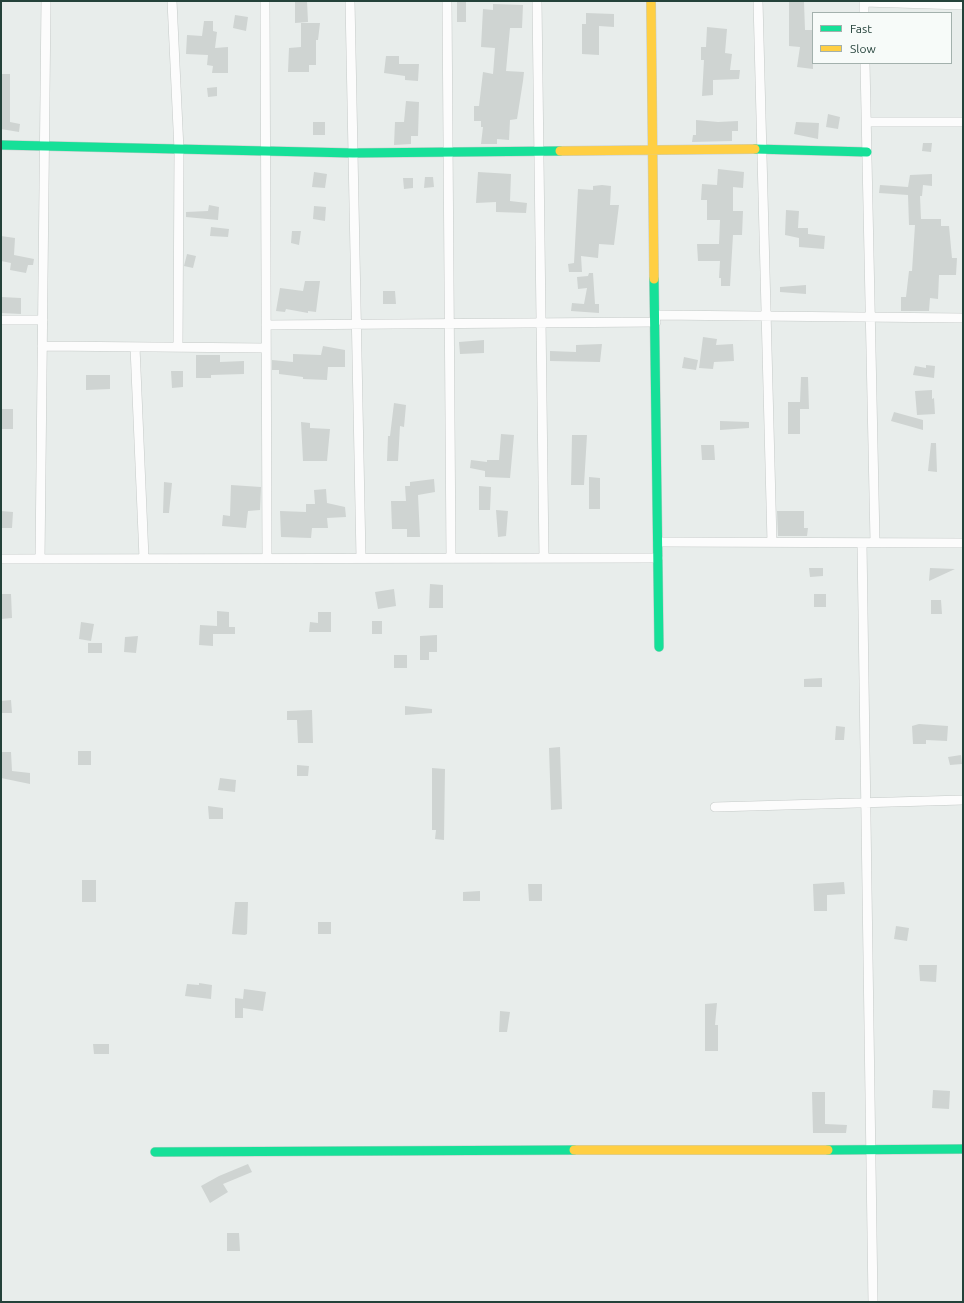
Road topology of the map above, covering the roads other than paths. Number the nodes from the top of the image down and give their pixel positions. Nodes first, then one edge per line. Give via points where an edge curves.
1 (46, 1) edge
2 (172, 1) edge
3 (265, 1) edge
4 (350, 1) edge
5 (448, 1) edge
6 (537, 1) edge
7 (651, 1) edge
8 (758, 1) edge
9 (864, 1) edge
10 (963, 4) edge
11 (864, 12) edge
12 (866, 64) edge
13 (867, 122) junction
14 (963, 122) edge
15 (1, 145) edge
16 (44, 145) junction
17 (762, 149) junction
18 (178, 150) junction
19 (539, 150) junction
20 (653, 150) junction
21 (867, 152) junction
22 (265, 153) junction
23 (448, 153) junction
24 (353, 154) junction
25 (766, 316) junction
26 (870, 316) junction
27 (963, 318) edge
28 (656, 319) junction
29 (1, 320) edge
30 (43, 320) junction
31 (449, 324) junction
32 (541, 324) junction
33 (266, 325) junction
34 (356, 325) junction
35 (42, 346) junction
36 (134, 347) junction
37 (178, 347) junction
38 (266, 348) junction
39 (658, 542) junction
40 (772, 542) junction
41 (862, 542) junction
42 (875, 542) junction
43 (963, 543) edge
44 (144, 558) junction
45 (267, 558) junction
46 (361, 558) junction
47 (451, 558) junction
48 (544, 558) junction
49 (658, 558) junction
50 (1, 559) edge
51 (40, 559) junction
52 (659, 647) dead end
53 (963, 800) edge
54 (867, 803) junction
55 (716, 807) dead end
56 (871, 1149) junction
57 (963, 1149) edge
58 (155, 1152) dead end
59 (873, 1302) edge

1 - 16 street
2 - 18 street
3 - 22 street
4 - 24 street
5 - 23 street
6 - 19 street
7 - 20 street
8 - 17 street
9 - 10 street
9 - 11 street
12 - 13 street
13 - 14 street
13 - 21 street
15 - 16 street
16 - 18 street
16 - 30 street
17 - 20 street
17 - 21 street
17 - 25 street
18 - 22 street
18 - 37 street
19 - 20 street
19 - 23 street
19 - 32 street
20 - 28 street
21 - 26 street
22 - 24 street
22 - 33 street
23 - 24 street
23 - 31 street
24 - 34 street
25 - 26 street
25 - 28 street
25 - 40 street
26 - 27 street
26 - 42 street
28 - 32 street
28 - 39 street
29 - 30 street
30 - 35 street
31 - 32 street
31 - 34 street
31 - 47 street
32 - 48 street
33 - 34 street
33 - 38 street
34 - 46 street
35 - 36 street
35 - 51 street
36 - 37 street
36 - 44 street
37 - 38 street
38 - 45 street
39 - 40 street
39 - 49 street
40 - 41 street
41 - 42 street
41 - 54 street
42 - 43 street
44 - 45 street
44 - 51 street
45 - 46 street
46 - 47 street
47 - 48 street
48 - 49 street
49 - 52 street
50 - 51 street
53 - 54 street
54 - 55 street
54 - 56 street
56 - 57 street
56 - 58 street
56 - 59 street

